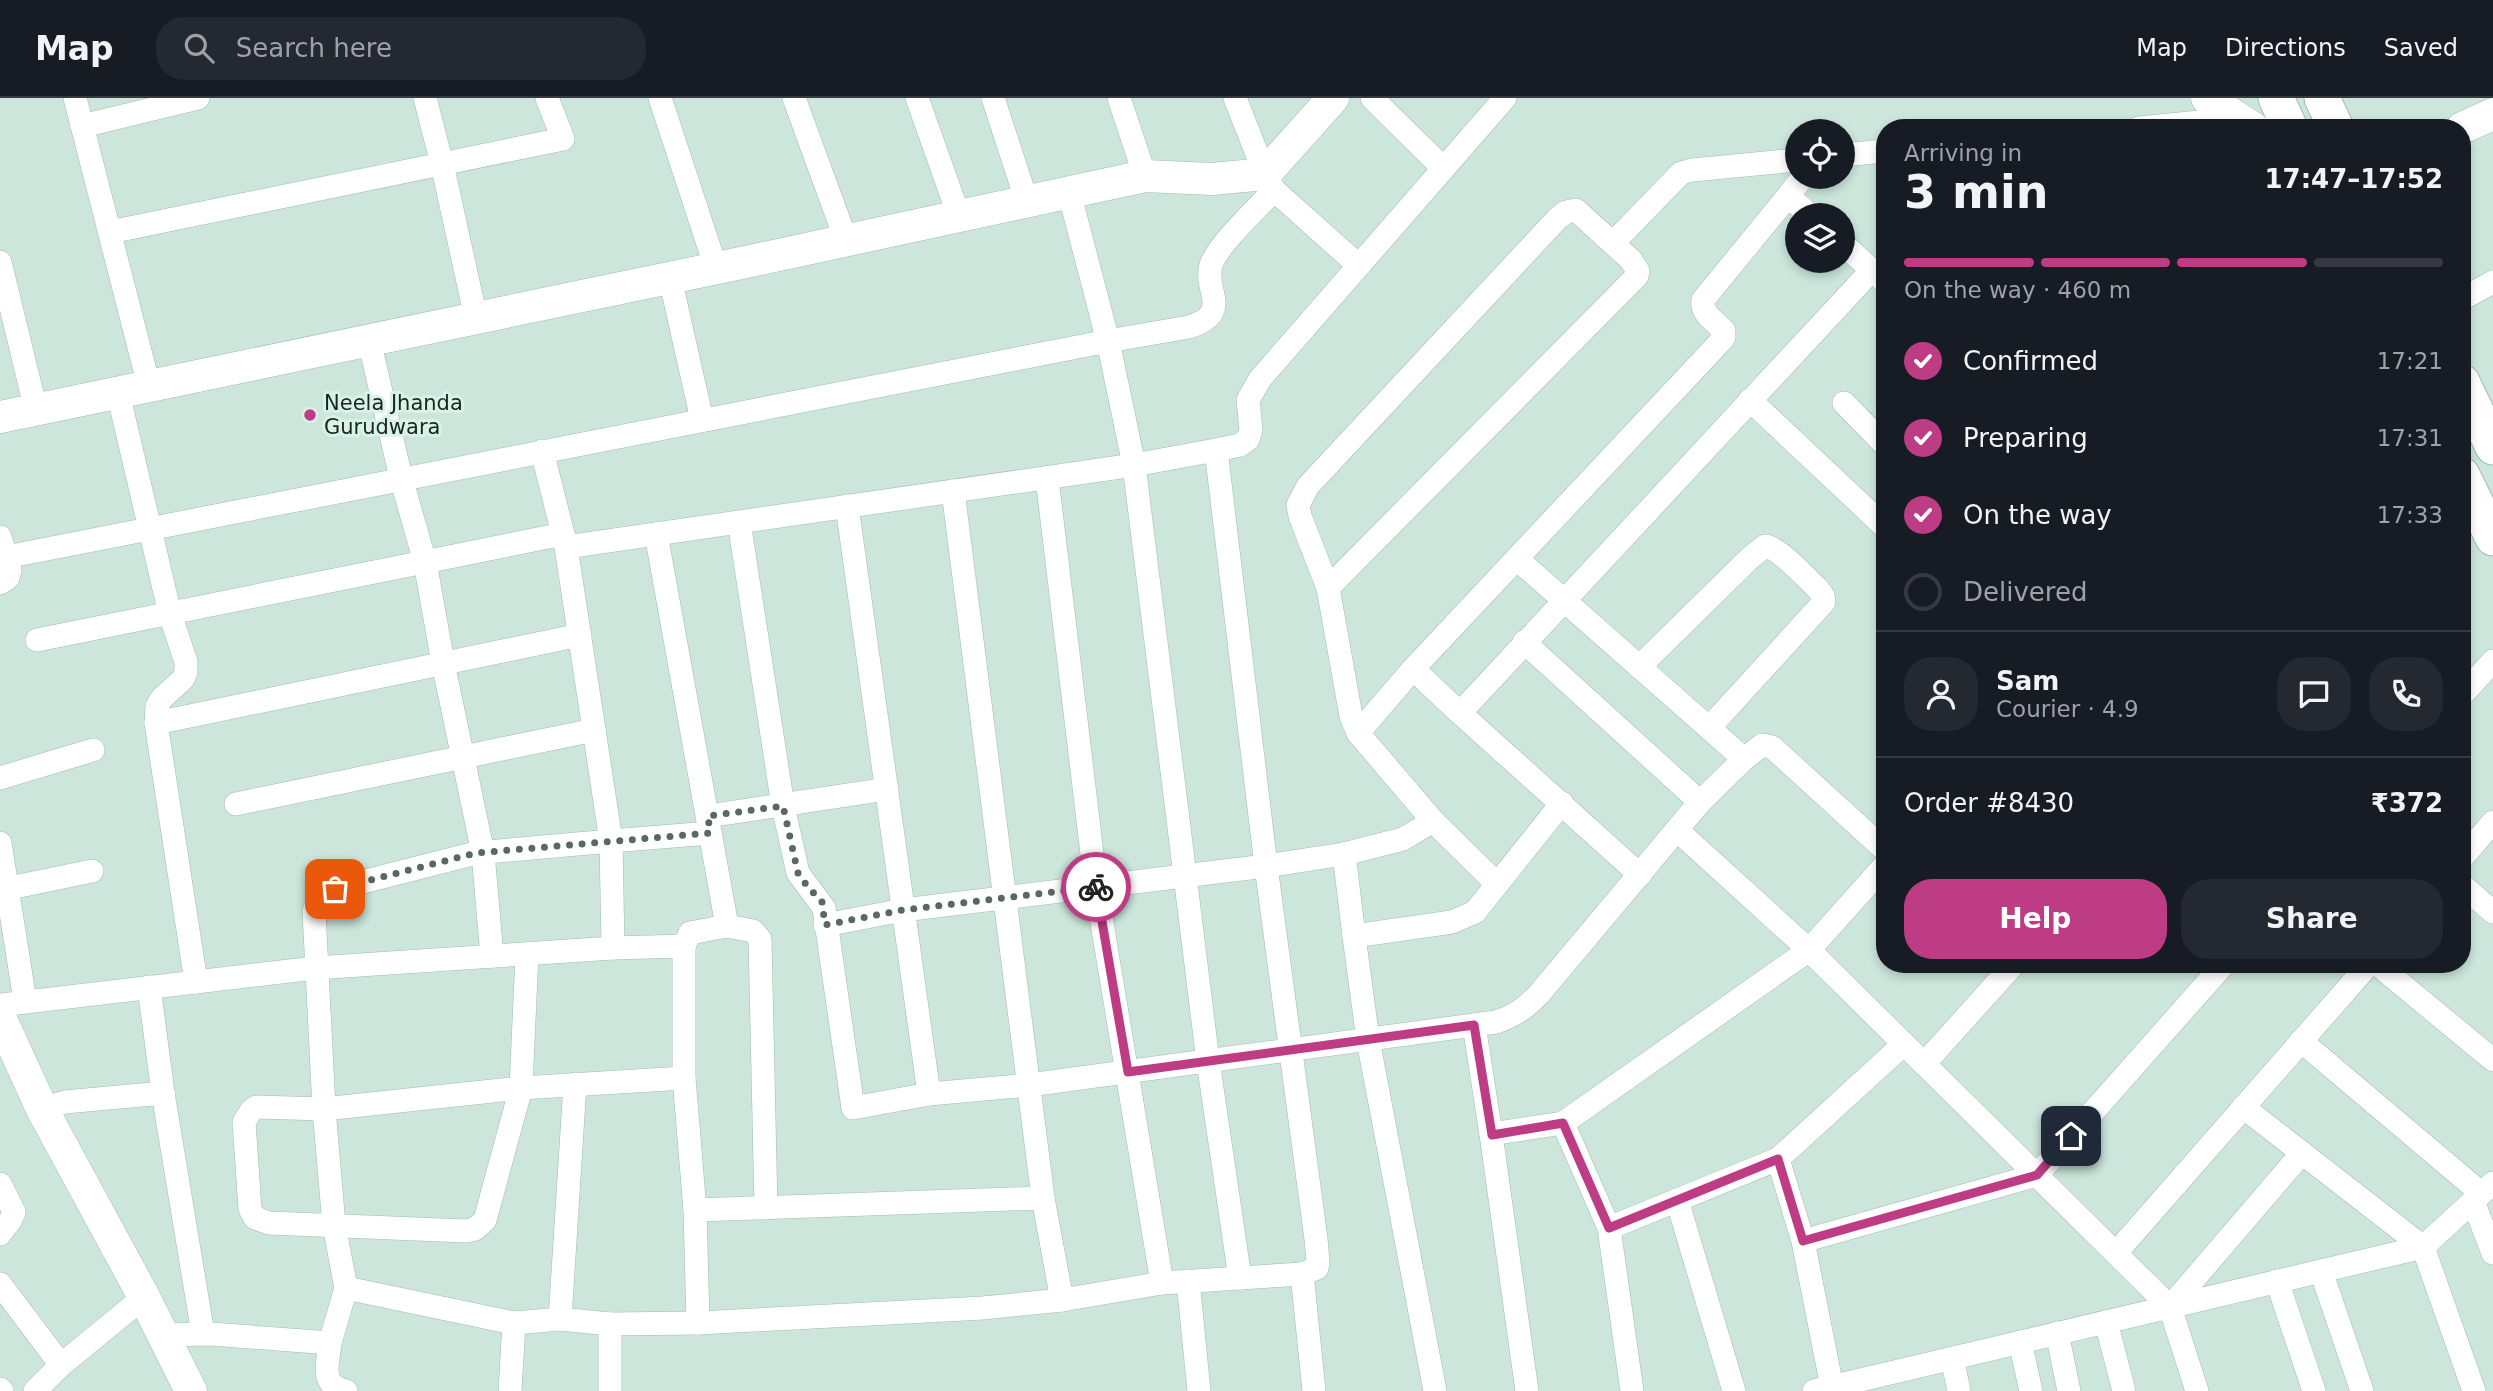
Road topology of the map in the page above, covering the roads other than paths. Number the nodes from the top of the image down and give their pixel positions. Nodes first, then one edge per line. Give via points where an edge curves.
1 (75, 98) edge
2 (194, 98) edge
3 (425, 98) edge
4 (547, 98) edge
5 (660, 98) edge
6 (794, 98) edge
7 (917, 98) edge
8 (993, 98) edge
9 (1119, 98) edge
10 (1235, 98) edge
11 (1333, 98) edge
12 (1372, 98) edge
13 (1505, 98) edge
14 (2207, 98) edge
15 (2276, 98) edge
16 (2322, 98) edge
17 (2493, 114) edge
18 (2241, 119) edge
19 (2286, 119) edge
20 (2332, 119) edge
21 (2471, 124) edge
22 (82, 126) junction
23 (1876, 152) edge
24 (1855, 154) edge
25 (1785, 161) edge
26 (442, 164) junction
27 (1443, 168) junction
28 (1145, 176) junction
29 (1270, 182) junction
30 (1793, 189) edge
31 (1069, 192) junction
32 (1788, 195) junction
33 (1027, 201) junction
34 (1797, 203) edge
35 (959, 216) junction
36 (110, 232) junction
37 (846, 240) junction
38 (1613, 243) junction
39 (1855, 255) edge
40 (0, 262) edge
41 (1358, 265) junction
42 (716, 268) junction
43 (1876, 274) edge
44 (670, 278) junction
45 (1876, 278) edge
46 (2493, 282) edge
47 (2471, 294) edge
48 (476, 318) junction
49 (369, 340) junction
50 (1108, 341) junction
51 (149, 386) junction
52 (118, 393) junction
53 (1750, 400) junction
54 (2471, 401) edge
55 (1844, 402) dead end
56 (36, 410) junction
57 (0, 417) edge
58 (702, 420) junction
59 (1876, 436) edge
60 (2493, 447) edge
61 (1216, 450) junction
62 (542, 451) junction
63 (1134, 465) junction
64 (401, 478) junction
65 (1047, 478) junction
66 (953, 491) junction
67 (2471, 493) edge
68 (847, 506) junction
69 (1876, 519) edge
70 (739, 522) junction
71 (151, 527) junction
72 (656, 534) junction
73 (2493, 538) edge
74 (565, 540) junction
75 (3, 547) edge
76 (1517, 559) junction
77 (425, 562) junction
78 (0, 583) edge
79 (1328, 588) junction
80 (1564, 600) junction
81 (170, 614) junction
82 (580, 635) junction
83 (37, 640) dead end
84 (1524, 642) junction
85 (2493, 661) edge
86 (443, 663) junction
87 (1639, 667) junction
88 (1413, 669) junction
89 (2471, 685) edge
90 (1460, 713) junction
91 (156, 723) junction
92 (1709, 728) junction
93 (594, 730) junction
94 (1358, 733) junction
95 (93, 750) dead end
96 (463, 757) junction
97 (1744, 759) junction
98 (0, 778) edge
99 (887, 789) junction
100 (1700, 802) junction
101 (1562, 803) junction
102 (236, 804) dead end
103 (783, 806) junction
104 (1433, 821) junction
105 (2493, 822) edge
106 (709, 825) junction
107 (1677, 830) junction
108 (611, 841) junction
109 (1876, 842) edge
110 (0, 844) edge
111 (2471, 848) edge
112 (483, 853) junction
113 (1344, 854) junction
114 (1266, 866) junction
115 (92, 871) dead end
116 (1185, 875) junction
117 (1640, 875) junction
118 (1876, 876) edge
119 (1497, 884) junction
120 (1096, 887) junction
121 (3, 889) edge
122 (2471, 892) edge
123 (1005, 899) junction
124 (903, 910) junction
125 (2493, 912) edge
126 (825, 925) junction
127 (727, 926) junction
128 (1354, 936) junction
129 (684, 946) junction
130 (613, 948) junction
131 (1809, 950) junction
132 (527, 954) junction
133 (492, 956) junction
134 (315, 968) junction
135 (2006, 973) edge
136 (2216, 973) edge
137 (2361, 973) edge
138 (2388, 973) edge
139 (196, 982) junction
140 (149, 987) junction
141 (0, 1005) edge
142 (13, 1009) edge
143 (1474, 1025) junction
144 (1368, 1040) junction
145 (2301, 1041) junction
146 (1904, 1044) junction
147 (1293, 1050) junction
148 (2493, 1060) edge
149 (1208, 1061) junction
150 (1924, 1064) junction
151 (1128, 1072) junction
152 (684, 1078) junction
153 (576, 1084) junction
154 (1029, 1084) junction
155 (521, 1088) junction
156 (163, 1093) junction
157 (929, 1094) junction
158 (2243, 1107) junction
159 (42, 1109) junction
160 (324, 1110) junction
161 (1563, 1123) junction
162 (1492, 1135) junction
163 (2302, 1153) junction
164 (1778, 1159) junction
165 (2037, 1175) junction
166 (0, 1184) edge
167 (2482, 1192) edge
168 (1043, 1198) junction
169 (1677, 1200) junction
170 (766, 1208) junction
171 (695, 1210) junction
172 (334, 1225) junction
173 (1609, 1228) junction
174 (0, 1234) edge
175 (1803, 1241) junction
176 (2423, 1247) junction
177 (2116, 1253) junction
178 (2493, 1253) edge
179 (2321, 1271) junction
180 (1302, 1274) junction
181 (1240, 1278) junction
182 (1188, 1281) junction
183 (2277, 1281) junction
184 (1162, 1283) junction
185 (0, 1284) edge
186 (346, 1288) junction
187 (144, 1297) junction
188 (1062, 1300) junction
189 (2170, 1307) junction
190 (560, 1319) junction
191 (2106, 1322) junction
192 (514, 1323) junction
193 (698, 1323) junction
194 (610, 1324) junction
195 (2057, 1333) junction
196 (203, 1334) junction
197 (163, 1335) junction
198 (2020, 1342) junction
199 (330, 1343) junction
200 (1952, 1358) junction
201 (61, 1365) junction
202 (1877, 1384) edge
203 (1823, 1389) edge
204 (35, 1391) edge
205 (191, 1391) edge
206 (346, 1391) edge
207 (510, 1391) edge
208 (610, 1391) edge
209 (1199, 1391) edge
210 (1314, 1391) edge
211 (1435, 1391) edge
212 (1527, 1391) edge
213 (1632, 1391) edge
214 (1734, 1391) edge
215 (1959, 1391) edge
216 (2031, 1391) edge
217 (2069, 1391) edge
218 (2124, 1391) edge
219 (2197, 1391) edge
220 (2314, 1391) edge
221 (2362, 1391) edge
222 (2474, 1391) edge

1 - 22 street
2 - 22 street
3 - 26 street
4 - 26 street via 563,139
5 - 42 street
6 - 37 street
7 - 35 street
8 - 33 street
9 - 28 street
10 - 29 street
11 - 29 street
12 - 27 street
13 - 27 street
14 - 18 street
15 - 19 main road
16 - 20 main road
17 - 21 street
22 - 36 street
23 - 24 street
25 - 38 street via 1681,173
26 - 36 street
26 - 48 street
27 - 41 street
28 - 29 street
28 - 31 street
29 - 41 street
29 - 50 street via 1213,261 1210,273 1215,302 1200,323
30 - 32 street
31 - 33 street
31 - 50 street
32 - 34 street
32 - 76 street via 1703,300 1701,306 1724,331 1724,337
33 - 35 street
35 - 37 street
36 - 51 street
37 - 42 street
38 - 79 street via 1636,266 1637,276
38 - 79 street via 1576,210 1561,215 1308,486 1298,505 1300,516
39 - 43 street
40 - 56 street
41 - 61 street via 1255,387 1248,400 1248,439
42 - 44 street
44 - 48 street
44 - 58 street
45 - 53 street
46 - 47 street
48 - 49 street
49 - 51 street
49 - 64 street
50 - 58 street
50 - 63 street
51 - 52 street
52 - 56 street
52 - 71 street
53 - 69 street
53 - 80 street
54 - 60 main road
55 - 59 street
56 - 57 street
58 - 62 street
61 - 63 street
61 - 114 street
62 - 64 street
62 - 74 street
63 - 65 street
63 - 116 street
64 - 71 street
64 - 77 street
65 - 66 street
65 - 120 street
66 - 68 street
66 - 123 street
67 - 73 main road
68 - 70 street
68 - 99 street
70 - 72 street
70 - 103 street
71 - 75 street
71 - 81 street
72 - 74 street
72 - 106 street
74 - 77 street
74 - 82 street
75 - 78 street via 10,575
76 - 80 street
76 - 88 street
77 - 81 street
77 - 86 street
79 - 94 street
80 - 84 street
80 - 87 street
81 - 83 street
81 - 91 street via 186,672 157,706
82 - 86 street
82 - 93 street
84 - 90 street
84 - 100 street
85 - 89 street
86 - 91 street
86 - 96 street
87 - 92 street
87 - 92 street via 1750,558 1765,546 1778,553 1818,589 1824,602
88 - 90 street
88 - 94 street
90 - 101 street
91 - 139 street
92 - 97 street
93 - 96 street
93 - 108 street
94 - 104 street
95 - 98 street
96 - 102 street
96 - 112 street
97 - 100 street
97 - 109 street via 1762,745 1772,747
99 - 103 street
99 - 124 street
100 - 107 street
101 - 117 street
101 - 119 street
103 - 106 street
103 - 126 street via 798,873 822,902
104 - 113 street via 1403,839
104 - 119 street
105 - 111 street
106 - 108 street
106 - 127 street
107 - 117 street
107 - 131 street
108 - 112 street
108 - 130 street
110 - 121 street
112 - 133 street
112 - 134 street via 326,894 314,911
113 - 114 street
113 - 128 street
114 - 116 street
114 - 147 street
115 - 121 street
116 - 120 street
116 - 149 street
117 - 143 street via 1525,1009 1496,1022
118 - 131 street
119 - 128 street via 1465,918
120 - 123 street
120 - 151 street
121 - 142 street
122 - 125 street
123 - 124 street
123 - 154 street
124 - 126 street
124 - 157 street
126 - 157 street via 853,1108
127 - 129 street via 690,933
127 - 170 street via 753,931 760,939
128 - 144 street
129 - 130 street
129 - 152 street
130 - 132 street
131 - 146 street
131 - 161 street
132 - 133 street
132 - 155 street
133 - 134 street
134 - 139 street
134 - 160 street
135 - 150 street
136 - 165 street
137 - 145 street
138 - 148 street
139 - 140 street
140 - 142 street
140 - 156 street
141 - 142 street
142 - 159 street
143 - 144 street
143 - 162 street
144 - 147 street
144 - 211 street
145 - 158 street
145 - 167 street
146 - 150 street
146 - 164 street
147 - 149 street
147 - 180 street via 1318,1262 1312,1271
149 - 151 street
149 - 181 street
150 - 165 street
151 - 154 street
151 - 184 street
152 - 153 street
152 - 171 street
153 - 155 street
153 - 190 street
154 - 157 street
154 - 168 street
155 - 160 street
155 - 172 street via 480,1226 466,1231
156 - 159 street via 65,1102
156 - 196 street
158 - 163 street
158 - 177 street
159 - 187 street
160 - 172 street
160 - 172 street via 263,1106 246,1116 250,1209 255,1218 269,1223
161 - 162 street
161 - 173 street
162 - 212 street
163 - 176 street
163 - 189 street
164 - 169 street
164 - 175 street
165 - 175 street
165 - 177 street
166 - 174 street via 14,1212
167 - 176 street
167 - 178 street
168 - 170 street
168 - 188 street
169 - 173 street
169 - 214 street
170 - 171 street
171 - 193 street
172 - 186 street
173 - 213 street
175 - 203 street
176 - 179 street
176 - 222 street
177 - 189 street
179 - 183 street
179 - 221 street
180 - 181 street
180 - 210 street
181 - 182 street
182 - 184 street
182 - 209 street
183 - 189 street
183 - 220 street
184 - 188 street
185 - 201 street
186 - 192 street
186 - 199 street
187 - 197 street
187 - 201 street
188 - 193 street
189 - 191 street
189 - 219 street
190 - 192 street
190 - 194 street
191 - 195 street
191 - 218 street
192 - 207 street
193 - 194 street
194 - 208 street
195 - 198 street
195 - 217 street
196 - 197 street
196 - 199 street
197 - 205 street
198 - 200 street
198 - 216 street
199 - 206 street via 328,1380
200 - 202 street
200 - 215 street
201 - 204 street
202 - 203 street

